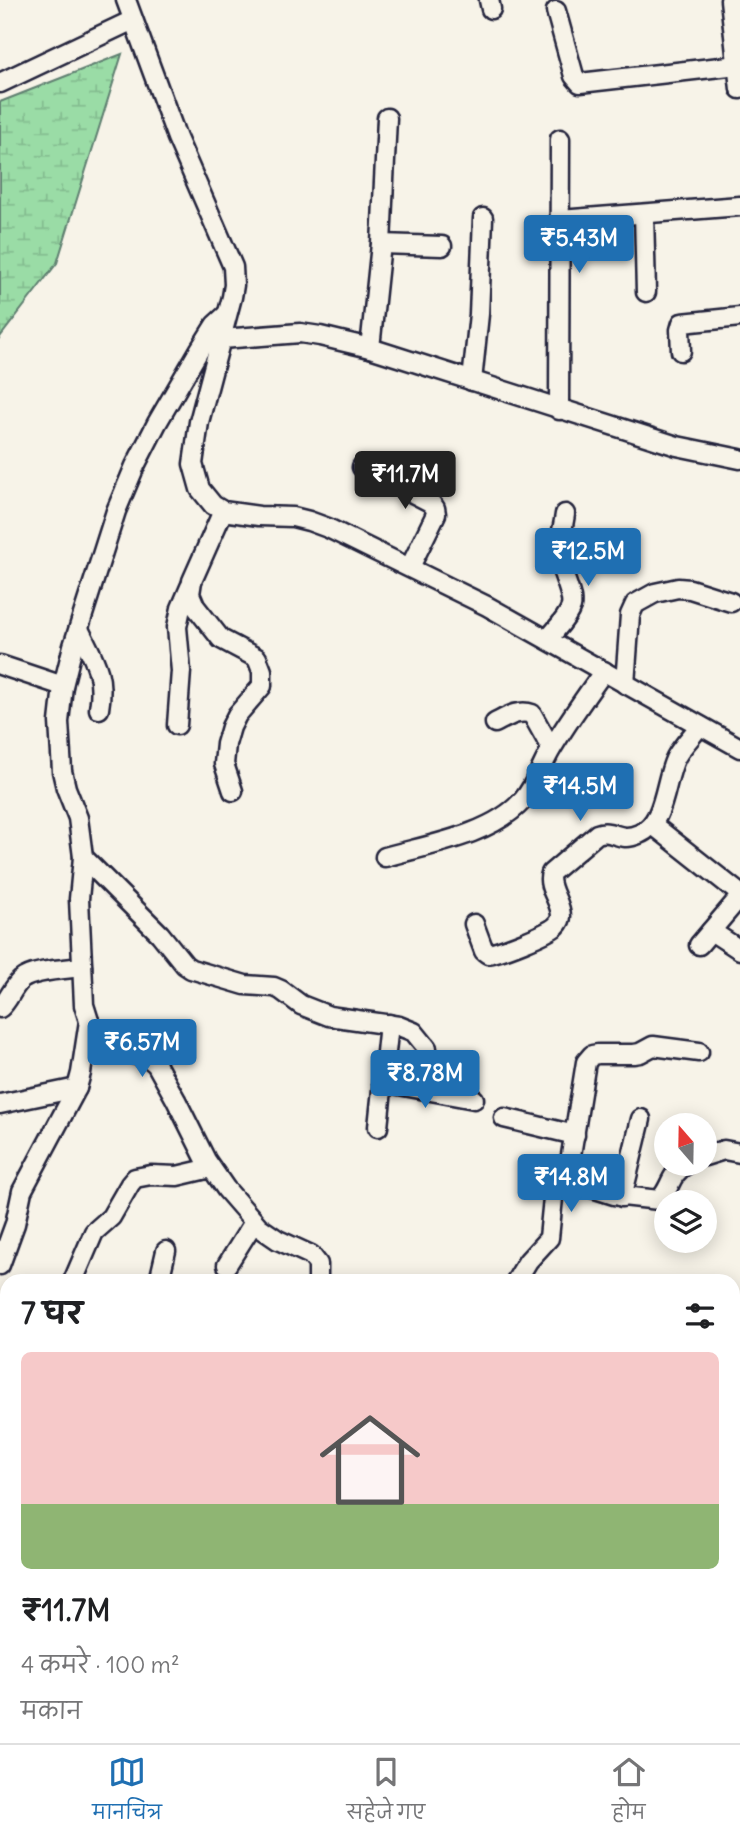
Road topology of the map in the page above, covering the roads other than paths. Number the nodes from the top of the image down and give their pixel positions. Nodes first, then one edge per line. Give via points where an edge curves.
1 (126, 0) edge
2 (730, 0) edge
3 (556, 11) dead end
4 (133, 20) junction
5 (738, 65) junction
6 (0, 83) edge
7 (740, 87) edge
8 (387, 118) dead end
9 (560, 139) dead end
10 (740, 206) edge
11 (645, 214) junction
12 (483, 218) dead end
13 (560, 220) junction
14 (381, 244) junction
15 (442, 246) dead end
16 (646, 292) dead end
17 (228, 313) junction
18 (740, 317) edge
19 (222, 339) junction
20 (370, 348) junction
21 (681, 351) dead end
22 (472, 381) junction
23 (559, 410) junction
24 (740, 459) edge
25 (362, 467) dead end
26 (223, 511) junction
27 (565, 514) dead end
28 (410, 567) junction
29 (190, 587) junction
30 (731, 602) dead end
31 (79, 629) junction
32 (548, 639) junction
33 (0, 665) edge
34 (604, 671) junction
35 (625, 684) junction
36 (63, 686) junction
37 (99, 709) dead end
38 (495, 723) dead end
39 (177, 725) dead end
40 (700, 726) junction
41 (551, 748) junction
42 (740, 748) edge
43 (233, 791) dead end
44 (653, 825) junction
45 (385, 857) dead end
46 (83, 858) junction
47 (474, 924) dead end
48 (711, 931) junction
49 (699, 945) dead end
50 (740, 950) edge
51 (82, 967) junction
52 (0, 1007) edge
53 (89, 1021) junction
54 (389, 1024) junction
55 (427, 1048) dead end
56 (699, 1052) dead end
57 (382, 1083) junction
58 (77, 1088) junction
59 (474, 1099) dead end
60 (0, 1104) edge
61 (504, 1118) dead end
62 (641, 1119) dead end
63 (378, 1127) dead end
64 (575, 1135) junction
65 (718, 1152) edge
66 (740, 1153) edge
67 (211, 1168) junction
68 (673, 1176) edge
69 (568, 1180) junction
70 (622, 1197) junction
71 (254, 1222) junction
72 (166, 1251) dead end
73 (0, 1265) edge
74 (226, 1265) dead end
75 (76, 1274) edge
76 (161, 1274) edge
77 (318, 1274) edge
78 (520, 1274) edge

1 - 4 street
2 - 5 street
3 - 5 street via 580,83
4 - 6 street
4 - 17 street via 177,138 230,259 234,285
5 - 7 street
8 - 14 street
9 - 13 street
10 - 11 street
11 - 13 street
11 - 16 street
12 - 22 street
13 - 23 street
14 - 15 street
14 - 20 street
17 - 19 street
17 - 31 street via 200,349 135,466
18 - 21 street via 682,323
19 - 20 street via 300,333
19 - 26 street via 199,422 193,464 200,489
20 - 22 street
22 - 23 street
23 - 24 street via 677,446
25 - 28 street via 435,508
26 - 28 street via 309,520
26 - 29 street
27 - 32 street via 559,554 572,600
28 - 32 street
29 - 39 street via 177,627 181,671
29 - 43 street via 195,606 221,639 257,658 262,671 262,685 237,715 226,744 225,765
30 - 35 street via 678,588 635,604 630,614
31 - 36 street
31 - 37 street via 100,675
32 - 34 street
33 - 36 street
34 - 35 street
34 - 41 street
35 - 40 street
36 - 46 street via 59,722 62,771 78,818
38 - 41 street via 528,712
40 - 42 street
40 - 44 street via 677,756
41 - 45 street via 531,789 507,813 462,835
44 - 47 street via 628,838 597,834 551,873 561,912 560,921 552,928 488,954
44 - 48 street via 738,891 738,899
46 - 51 street via 79,899
46 - 54 street via 191,969 245,985 274,987 329,1016
48 - 49 street
48 - 50 street
51 - 52 street via 27,976
51 - 53 street
53 - 58 street
53 - 67 street via 116,1047 156,1064
54 - 55 street via 414,1032
54 - 57 street
56 - 64 street via 653,1046 640,1053 588,1058
57 - 59 street
57 - 63 street
58 - 60 street
58 - 73 street via 22,1191
61 - 64 street
62 - 70 street
64 - 69 street
65 - 66 street
67 - 71 street
67 - 75 street via 135,1178 111,1217 94,1232
68 - 70 street via 659,1200
69 - 70 street
69 - 78 street via 559,1180 554,1188 549,1238
71 - 74 street
71 - 77 street via 278,1240 311,1255
72 - 76 street

